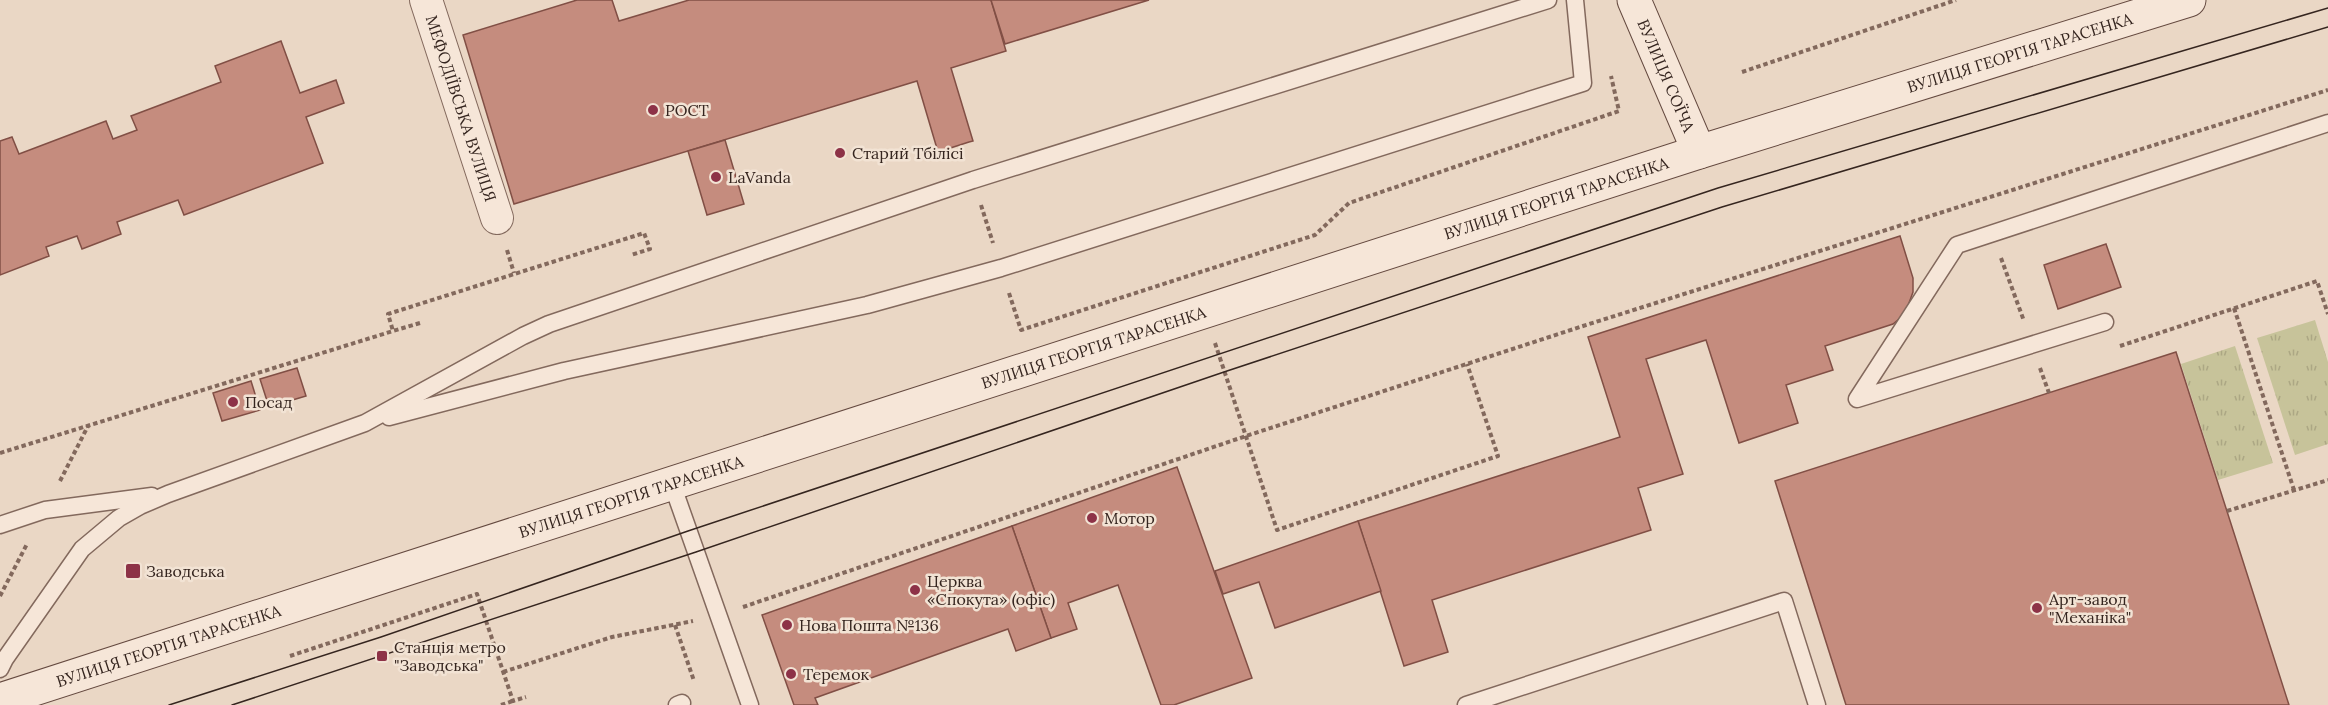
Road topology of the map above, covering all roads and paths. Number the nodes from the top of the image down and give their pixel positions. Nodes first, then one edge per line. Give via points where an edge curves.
1 (426, 0) edge
2 (1548, 0) edge
3 (1575, 0) edge
4 (1634, 0) edge
5 (1956, 0) edge
6 (2189, 0) edge
7 (1742, 72) dead end
8 (2328, 90) edge
9 (1619, 111) dead end
10 (2328, 123) edge
11 (1699, 152) junction
12 (1982, 200) junction
13 (496, 218) dead end
14 (1993, 233) junction
15 (631, 255) dead end
16 (2234, 308) junction
17 (2328, 314) edge
18 (2105, 322) dead end
19 (420, 323) dead end
20 (1021, 330) dead end
21 (393, 331) junction
22 (1213, 339) dead end
23 (2032, 345) junction
24 (2109, 349) dead end
25 (1467, 364) junction
26 (2053, 368) dead end
27 (2041, 372) junction
28 (2049, 393) dead end
29 (364, 423) junction
30 (1245, 436) junction
31 (0, 453) edge
32 (2328, 480) edge
33 (672, 484) junction
34 (2294, 490) junction
35 (168, 494) junction
36 (2227, 511) dead end
37 (0, 525) edge
38 (718, 615) junction
39 (675, 625) junction
40 (290, 656) dead end
41 (0, 669) edge
42 (503, 672) junction
43 (696, 685) dead end
44 (526, 697) dead end
45 (0, 700) edge
46 (513, 701) junction
47 (1476, 703) edge
48 (501, 705) edge
49 (750, 705) edge
50 (1817, 705) edge

1 - 13 street, МЕФОДІЇВСЬКА ВУЛИЦЯ
2 - 29 lane via 973,180 549,324
3 - 29 lane via 1583,83 1001,268 867,305 573,369
4 - 11 main road, ВУЛИЦЯ СОЇЧА
5 - 7 path
6 - 11 main road, ВУЛИЦЯ ГЕОРГІЯ ТАРАСЕНКА
8 - 12 path
9 - 20 path via 1349,203 1315,235
10 - 14 lane
11 - 33 main road, ВУЛИЦЯ ГЕОРГІЯ ТАРАСЕНКА
12 - 14 path
12 - 25 path
14 - 23 path
14 - 23 lane via 1957,245 1857,399
15 - 21 path via 650,249 645,232 388,314
16 - 17 path via 2317,281
16 - 24 path
16 - 34 path
18 - 23 lane
19 - 21 path
21 - 31 path
22 - 30 path
23 - 27 path
25 - 30 path
25 - 30 path via 1498,456 1277,530
26 - 27 path
27 - 28 path
29 - 35 lane
30 - 38 path
32 - 34 path
33 - 38 lane
33 - 45 main road, ВУЛИЦЯ ГЕОРГІЯ ТАРАСЕНКА
34 - 36 path
35 - 37 lane via 45,510
35 - 41 lane via 119,518 81,549
38 - 39 path
38 - 49 lane
39 - 42 path via 612,637
39 - 43 path
40 - 42 path via 477,594
42 - 46 path
44 - 46 path
46 - 48 path
47 - 50 lane via 1784,601

